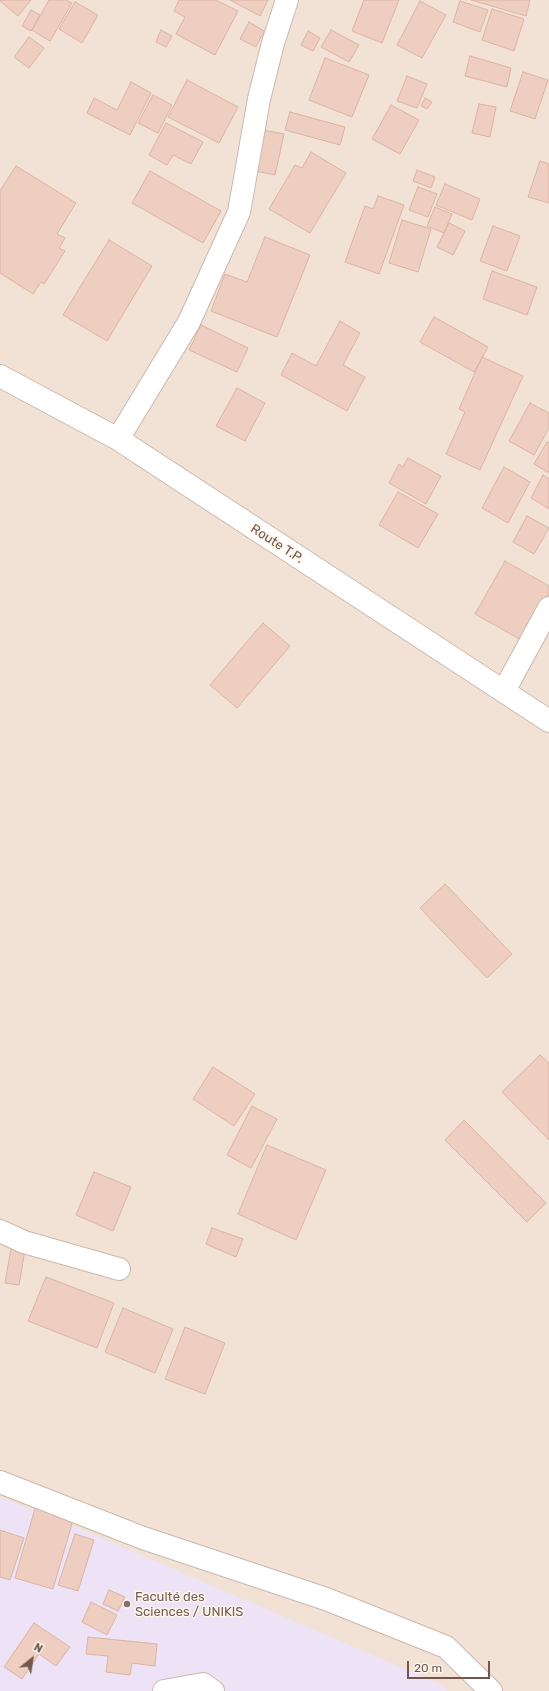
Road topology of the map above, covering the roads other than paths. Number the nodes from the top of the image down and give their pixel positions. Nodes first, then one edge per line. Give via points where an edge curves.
1 (287, 0) edge
2 (0, 376) edge
3 (118, 439) junction
4 (549, 608) edge
5 (504, 691) junction
6 (549, 721) edge
7 (0, 1231) edge
8 (120, 1269) dead end
9 (0, 1482) edge
10 (164, 1691) edge
11 (213, 1691) edge
12 (491, 1691) edge

1 - 3 street via 273,42 259,99 239,212 188,322
2 - 3 street, Route T.P.
3 - 5 street, Route T.P.
4 - 5 street
5 - 6 street, Route T.P.
7 - 8 street via 24,1242
9 - 12 street via 143,1538 326,1599 446,1647
10 - 11 street via 203,1684

